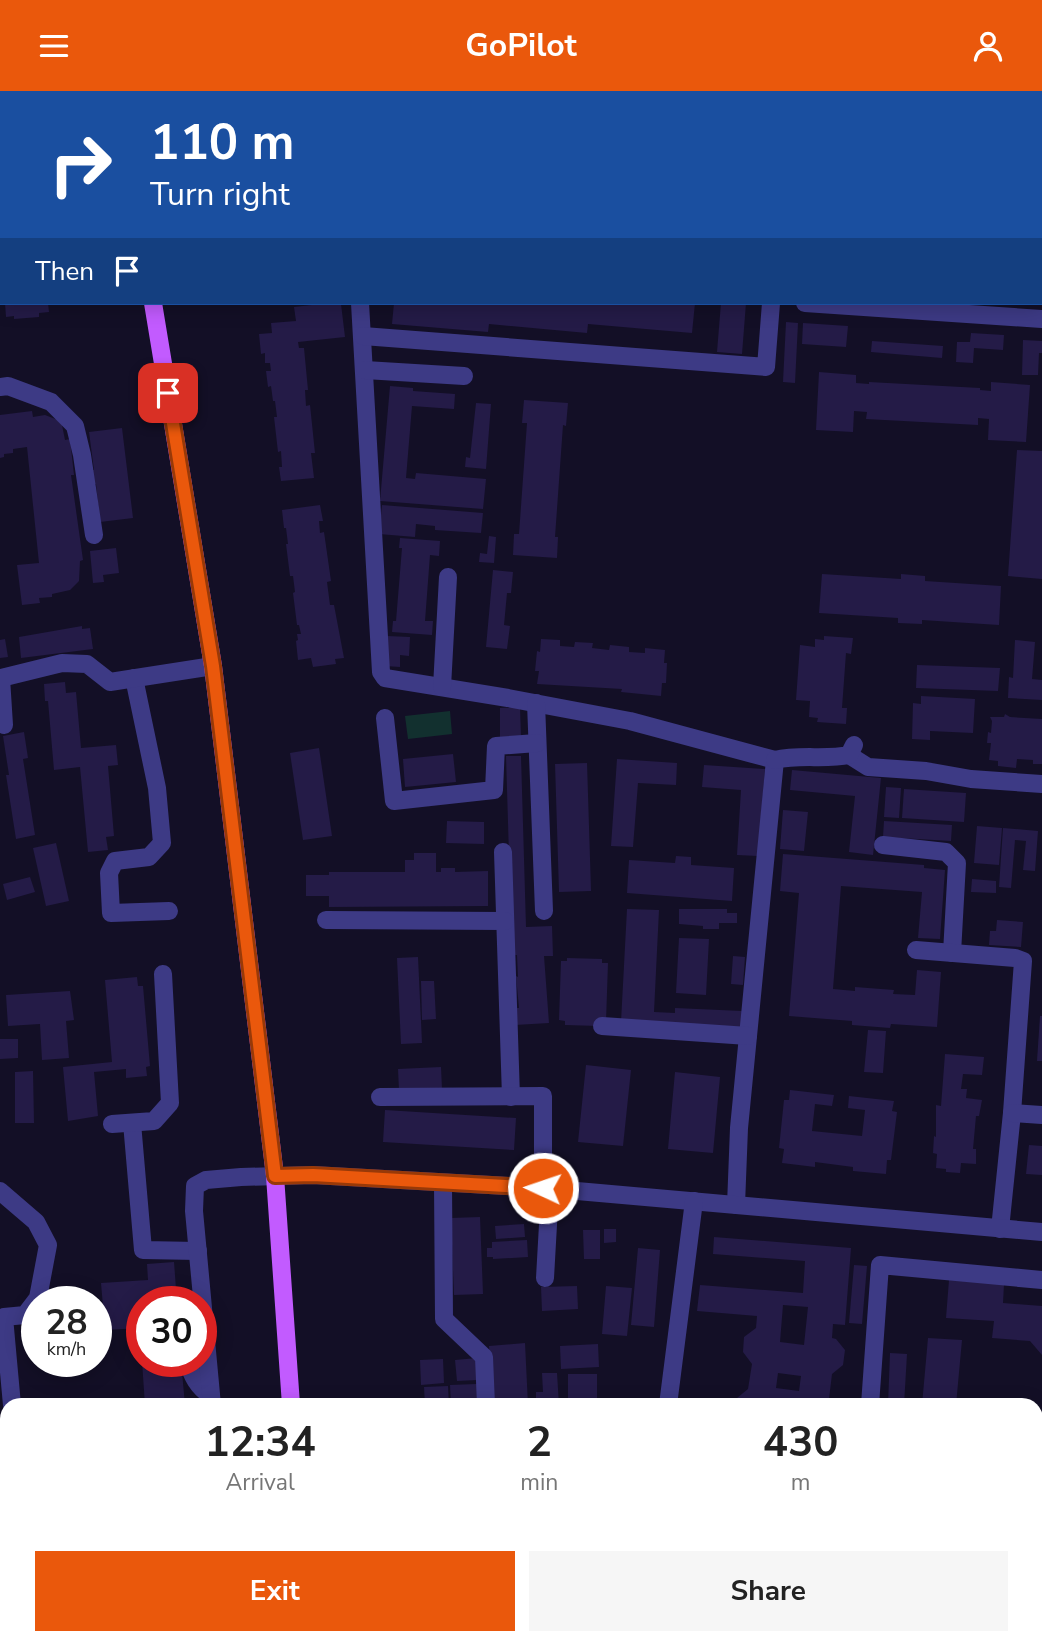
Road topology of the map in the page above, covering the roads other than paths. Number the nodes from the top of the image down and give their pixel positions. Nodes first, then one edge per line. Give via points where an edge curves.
1 (153, 305) edge
2 (360, 305) edge
3 (771, 305) edge
4 (835, 305) edge
5 (1042, 319) edge
6 (363, 336) junction
7 (365, 370) junction
8 (464, 376) dead end
9 (0, 387) edge
10 (94, 535) dead end
11 (448, 577) dead end
12 (213, 666) junction
13 (134, 678) junction
14 (442, 687) junction
15 (536, 703) junction
16 (384, 718) dead end
17 (4, 725) dead end
18 (537, 743) junction
19 (775, 760) junction
20 (1042, 783) edge
21 (883, 845) dead end
22 (503, 852) dead end
23 (169, 911) dead end
24 (544, 911) dead end
25 (326, 920) dead end
26 (505, 921) junction
27 (916, 950) dead end
28 (952, 953) junction
29 (163, 974) dead end
30 (602, 1026) dead end
31 (748, 1036) junction
32 (380, 1097) dead end
33 (511, 1097) junction
34 (1012, 1113) junction
35 (1042, 1115) edge
36 (132, 1123) junction
37 (112, 1124) dead end
38 (275, 1176) junction
39 (443, 1183) junction
40 (546, 1189) junction
41 (0, 1191) edge
42 (694, 1201) junction
43 (736, 1205) junction
44 (1000, 1229) junction
45 (1042, 1231) edge
46 (198, 1251) junction
47 (545, 1278) dead end
48 (1042, 1280) edge
49 (200, 1286) edge
50 (194, 1377) edge
51 (209, 1377) edge
52 (11, 1398) edge
53 (209, 1398) edge
54 (212, 1398) edge
55 (291, 1398) edge
56 (486, 1398) edge
57 (669, 1398) edge
58 (870, 1398) edge

1 - 12 main road
2 - 6 street
3 - 6 street via 766,367
4 - 5 street
6 - 7 street
7 - 8 street
7 - 14 street via 381,671 385,678
9 - 10 street via 51,402 75,426
11 - 14 street
12 - 13 street
12 - 38 main road
13 - 17 street via 110,682 88,664 62,663 1,678
13 - 23 street via 157,788 162,843 149,857 115,861 109,873 111,912
14 - 15 street
15 - 18 street
15 - 19 street via 630,721
16 - 18 street via 394,801 494,790 496,746
18 - 24 street
19 - 20 street via 839,757 851,750 868,767
19 - 31 street
21 - 28 street via 946,852 957,863
22 - 26 street
25 - 26 street
26 - 33 street
27 - 28 street
28 - 34 street via 1023,961
29 - 36 street via 170,1103 154,1121
30 - 31 street
31 - 43 street
32 - 33 street
33 - 40 street via 543,1096
34 - 35 street
34 - 44 street
36 - 37 street
36 - 46 street via 143,1250
38 - 39 street
38 - 46 street via 206,1180 195,1187
38 - 55 main road
39 - 40 street
39 - 56 street via 444,1318 484,1356
40 - 42 street
40 - 47 street
41 - 52 street via 36,1222 48,1245 38,1298 26,1315 4,1317
42 - 43 street
42 - 57 street
43 - 44 street
44 - 45 street
46 - 49 street
48 - 58 street via 880,1265
50 - 53 street
51 - 54 street

